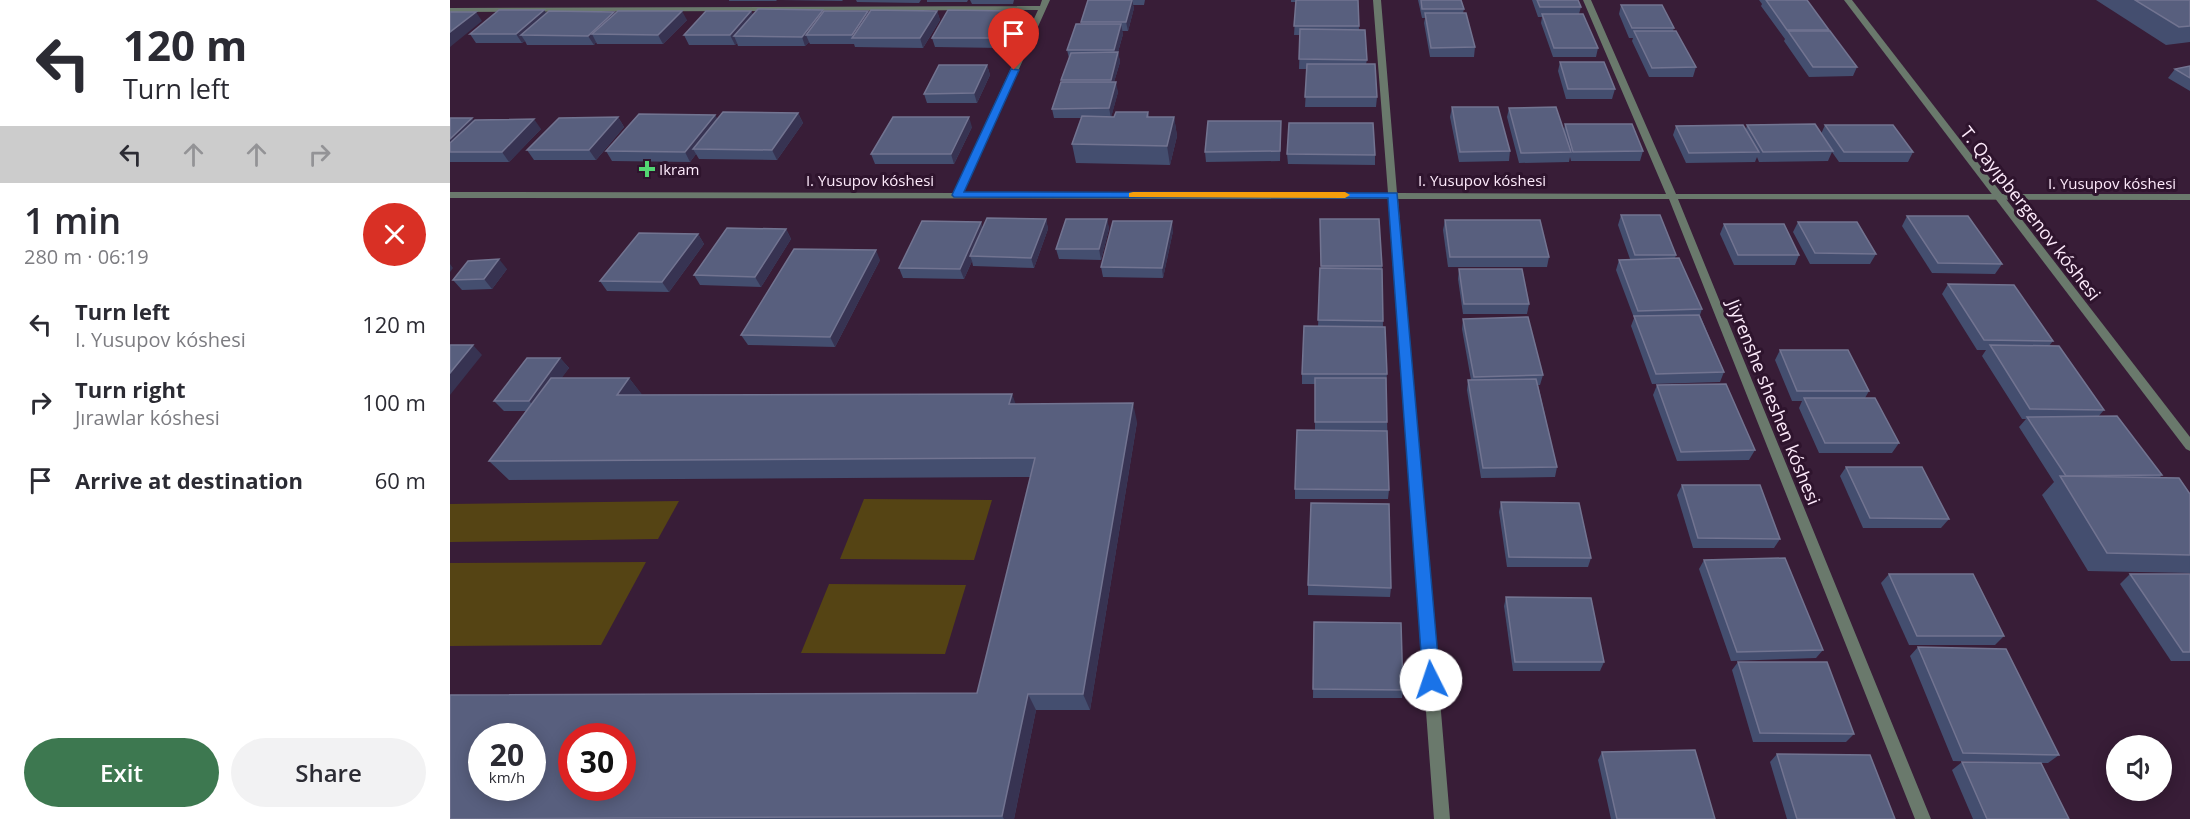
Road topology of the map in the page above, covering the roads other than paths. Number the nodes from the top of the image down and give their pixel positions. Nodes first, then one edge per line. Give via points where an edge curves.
1 (1377, 0) edge
2 (1587, 0) edge
3 (1848, 0) edge
4 (1045, 4) edge
5 (450, 10) edge
6 (450, 195) edge
7 (957, 195) junction
8 (1393, 195) junction
9 (1672, 196) junction
10 (2190, 197) edge
11 (1998, 198) junction
12 (2190, 446) edge
13 (1442, 819) edge
14 (1923, 819) edge

1 - 8 street
2 - 9 street, Jiyrenshe sheshen kóshesi
3 - 11 street, T. Qayıpbergenov kóshesi
4 - 5 street
4 - 7 street
6 - 7 street, I. Yusupov kóshesi
7 - 8 street, I. Yusupov kóshesi
8 - 9 street, I. Yusupov kóshesi
8 - 13 street
9 - 11 street, I. Yusupov kóshesi
9 - 14 street, Jiyrenshe sheshen kóshesi
10 - 11 street, I. Yusupov kóshesi
11 - 12 street, T. Qayıpbergenov kóshesi

